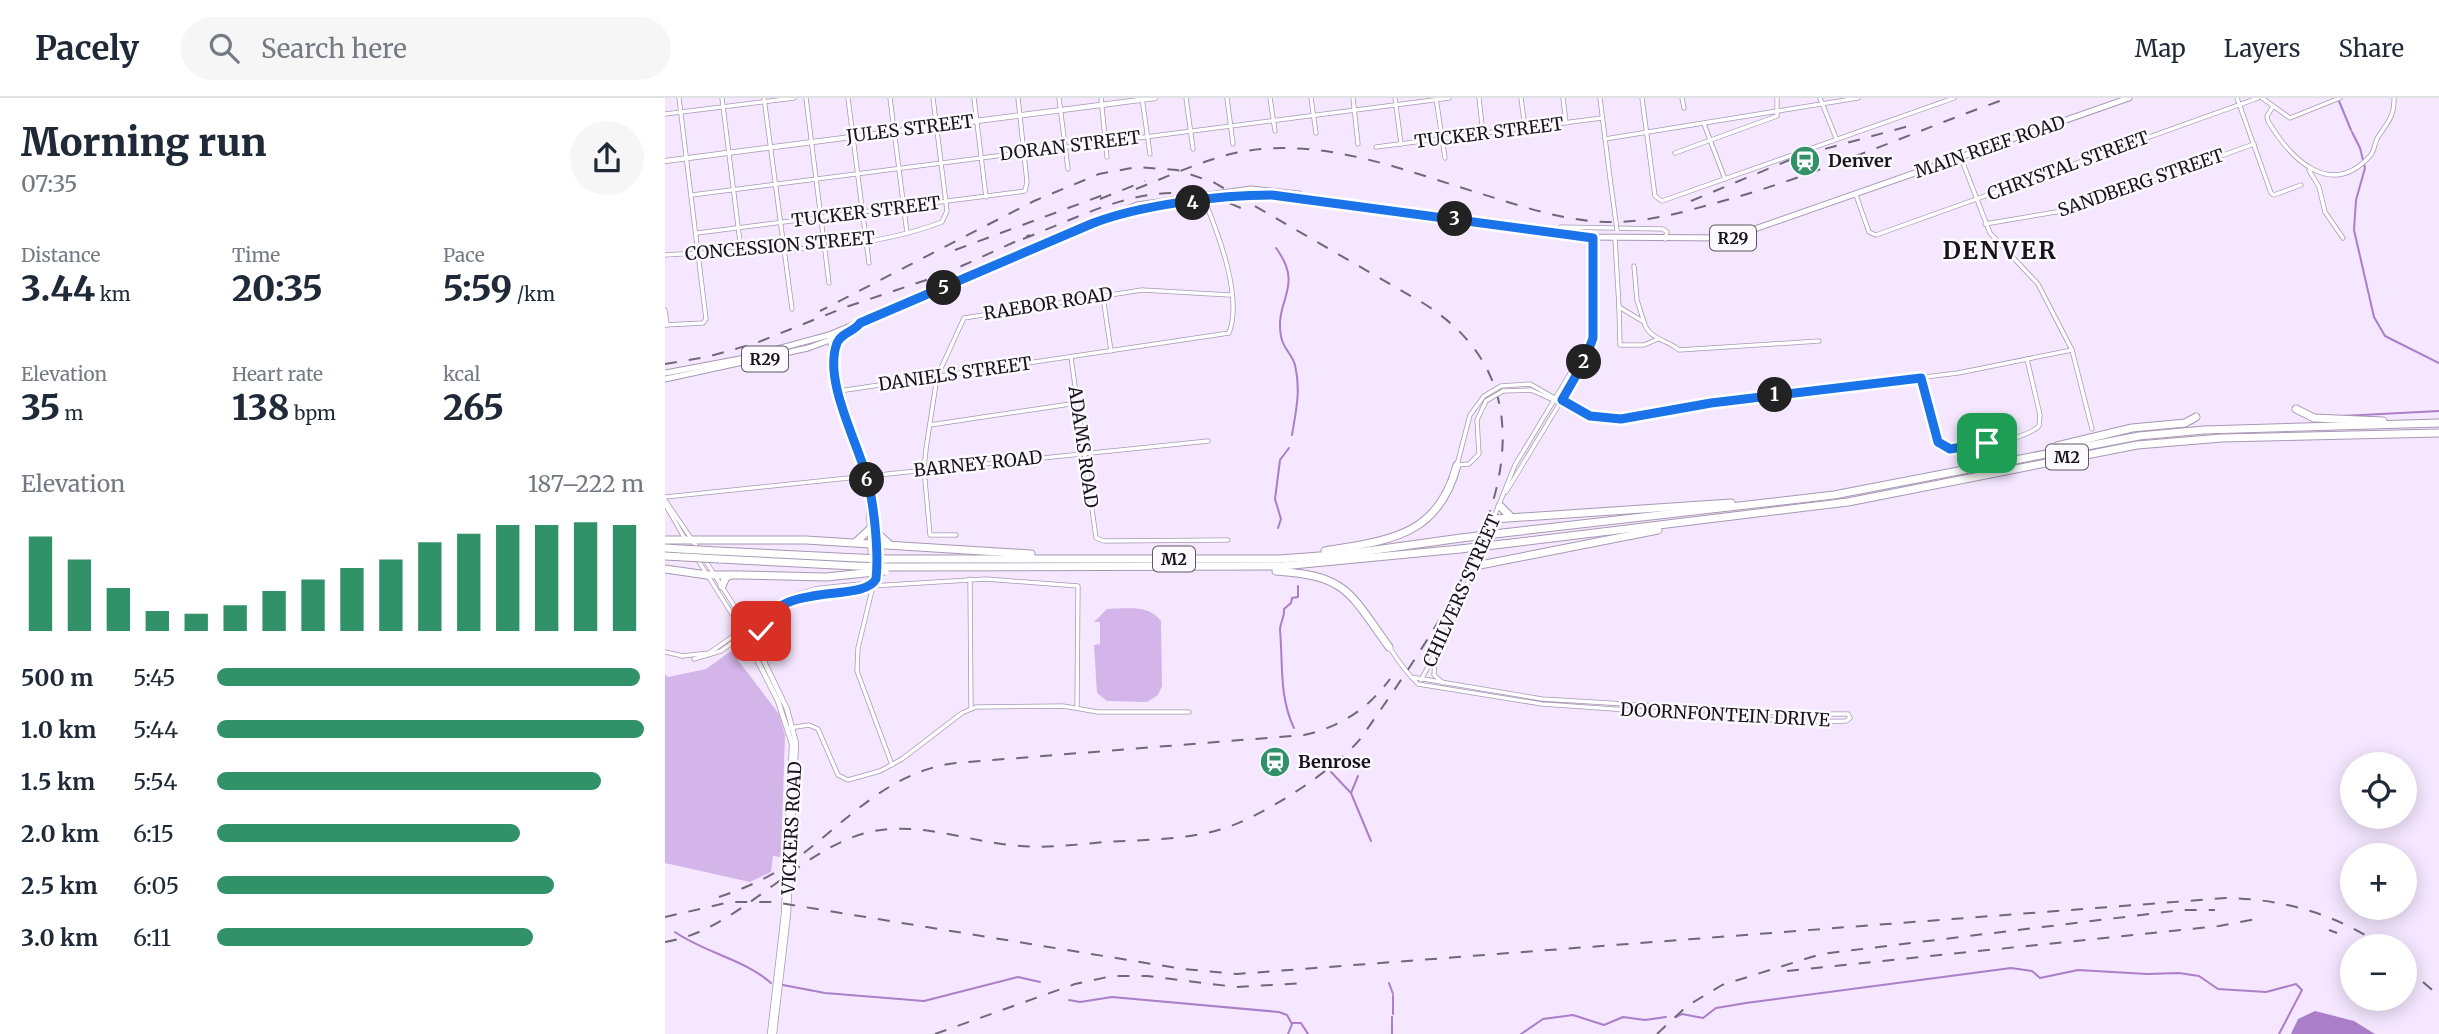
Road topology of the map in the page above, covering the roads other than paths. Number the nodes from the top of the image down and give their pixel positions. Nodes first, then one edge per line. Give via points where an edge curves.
1 (679, 98) edge
2 (722, 98) edge
3 (794, 98) edge
4 (806, 98) edge
5 (848, 98) edge
6 (890, 98) edge
7 (933, 98) edge
8 (974, 98) edge
9 (1018, 98) edge
10 (1059, 98) edge
11 (1101, 98) edge
12 (1155, 98) edge
13 (1186, 98) edge
14 (1227, 98) edge
15 (1271, 98) edge
16 (1311, 98) edge
17 (1353, 98) edge
18 (1395, 98) edge
19 (1449, 98) edge
20 (1479, 98) edge
21 (1521, 98) edge
22 (1563, 98) edge
23 (1600, 98) edge
24 (1642, 98) edge
25 (1682, 98) edge
26 (1777, 98) edge
27 (1820, 98) edge
28 (1858, 98) edge
29 (1954, 98) edge
30 (2129, 98) edge
31 (2237, 98) edge
32 (2260, 98) edge
33 (2340, 98) edge
34 (2394, 98) edge
35 (1142, 99) edge
36 (1436, 99) edge
37 (764, 100) edge
38 (1938, 101) edge
39 (1395, 104) junction
40 (1822, 104) junction
41 (1101, 105) junction
42 (2240, 105) junction
43 (723, 107) junction
44 (2273, 107) junction
45 (1684, 108) dead end
46 (1355, 110) junction
47 (1061, 111) junction
48 (1779, 111) junction
49 (681, 113) junction
50 (665, 114) edge
51 (1313, 114) junction
52 (1761, 114) junction
53 (1020, 116) junction
54 (1602, 118) junction
55 (1274, 120) junction
56 (977, 121) junction
57 (1763, 121) junction
58 (1566, 123) junction
59 (1705, 124) junction
60 (1230, 125) junction
61 (936, 126) junction
62 (1525, 128) junction
63 (1190, 130) junction
64 (1275, 131) dead end
65 (894, 132) junction
66 (1646, 132) junction
67 (1316, 133) dead end
68 (1483, 134) junction
69 (853, 136) junction
70 (1147, 136) junction
71 (1443, 139) junction
72 (1605, 139) junction
73 (1836, 139) junction
74 (1710, 140) junction
75 (1106, 141) junction
76 (812, 142) junction
77 (1233, 144) dead end
78 (1359, 144) dead end
79 (1401, 144) junction
80 (2254, 144) junction
81 (1065, 146) junction
82 (770, 147) junction
83 (1376, 147) dead end
84 (1193, 149) dead end
85 (1024, 152) junction
86 (728, 153) junction
87 (1675, 153) dead end
88 (1150, 154) dead end
89 (981, 157) junction
90 (1107, 157) dead end
91 (688, 158) junction
92 (1445, 158) dead end
93 (1961, 158) junction
94 (665, 161) edge
95 (940, 162) junction
96 (898, 168) junction
97 (2308, 168) junction
98 (1067, 169) dead end
99 (857, 173) junction
100 (816, 178) junction
101 (1725, 179) junction
102 (775, 183) junction
103 (2301, 185) dead end
104 (733, 189) junction
105 (692, 195) junction
106 (1856, 195) junction
107 (986, 197) junction
108 (1204, 198) junction
109 (1975, 199) junction
110 (946, 202) junction
111 (904, 208) junction
112 (863, 213) junction
113 (821, 219) junction
114 (779, 223) junction
115 (1985, 224) junction
116 (738, 229) junction
117 (1617, 230) junction
118 (697, 233) junction
119 (907, 233) junction
120 (1556, 233) junction
121 (2343, 237) dead end
122 (1593, 238) junction
123 (1615, 239) junction
124 (1665, 239) junction
125 (866, 240) junction
126 (825, 246) junction
127 (783, 248) junction
128 (741, 250) junction
129 (699, 253) junction
130 (665, 255) edge
131 (869, 263) dead end
132 (1634, 266) dead end
133 (829, 283) dead end
134 (1230, 295) junction
135 (1103, 297) junction
136 (1619, 307) junction
137 (792, 309) dead end
138 (665, 310) edge
139 (1593, 317) junction
140 (1644, 322) junction
141 (860, 323) junction
142 (666, 325) edge
143 (845, 333) junction
144 (829, 337) junction
145 (1658, 339) junction
146 (1819, 341) dead end
147 (821, 344) junction
148 (2072, 350) junction
149 (1111, 351) junction
150 (832, 354) junction
151 (1071, 357) junction
152 (2027, 359) junction
153 (665, 373) edge
154 (937, 377) junction
155 (1921, 378) junction
156 (665, 379) edge
157 (1502, 389) junction
158 (839, 391) junction
159 (1555, 399) junction
160 (1561, 402) junction
161 (1077, 403) junction
162 (2296, 409) dead end
163 (2196, 417) dead end
164 (2439, 423) edge
165 (2409, 424) junction
166 (930, 425) junction
167 (2092, 429) dead end
168 (2439, 433) edge
169 (1207, 441) dead end
170 (1084, 454) junction
171 (1457, 465) junction
172 (1977, 467) junction
173 (924, 469) junction
174 (866, 475) junction
175 (1504, 496) junction
176 (1798, 500) junction
177 (665, 501) edge
178 (1500, 506) junction
179 (1510, 516) junction
180 (1495, 519) junction
181 (1700, 521) junction
182 (872, 527) junction
183 (956, 535) dead end
184 (665, 540) edge
185 (1229, 540) dead end
186 (690, 542) junction
187 (853, 542) junction
188 (873, 543) junction
189 (891, 545) junction
190 (665, 548) edge
191 (683, 553) junction
192 (665, 556) edge
193 (1094, 558) junction
194 (1221, 563) junction
195 (885, 566) junction
196 (1475, 566) junction
197 (665, 569) edge
198 (711, 575) junction
199 (732, 575) junction
200 (970, 579) junction
201 (870, 585) junction
202 (722, 586) junction
203 (739, 612) junction
204 (765, 617) junction
205 (746, 630) junction
206 (1389, 647) joint
207 (760, 649) junction
208 (665, 652) edge
209 (1436, 655) junction
210 (1420, 682) junction
211 (1445, 684) junction
212 (1077, 708) junction
213 (971, 709) junction
214 (1189, 712) dead end
215 (791, 728) junction
216 (892, 765) junction
217 (772, 1034) edge

1 - 49 street
2 - 43 street
3 - 37 street
4 - 76 street
5 - 69 street
6 - 65 street
7 - 61 street
8 - 56 street
9 - 53 street
10 - 47 street
11 - 41 street
12 - 35 main road, JULES STREET
13 - 63 street
14 - 60 street
15 - 55 street
16 - 51 street
17 - 46 street
18 - 39 street
19 - 36 street, DORAN STREET
20 - 68 street
21 - 62 street
22 - 58 street
23 - 54 street
24 - 66 street
25 - 45 street
26 - 48 street
27 - 40 street
28 - 40 street
29 - 38 street
30 - 93 main road, MAIN REEF ROAD / R29
31 - 42 street
32 - 42 street, CHRYSTAL STREET
32 - 44 street
33 - 44 street via 2291,118
34 - 97 street via 2392,116 2368,158 2343,174 2325,176
35 - 41 main road, JULES STREET
35 - 70 street
36 - 39 street, DORAN STREET
36 - 71 street
37 - 43 street
37 - 82 street
38 - 73 street
39 - 46 street, DORAN STREET
39 - 79 street
40 - 48 street
40 - 73 street
41 - 47 main road, JULES STREET
41 - 75 street
42 - 80 street
42 - 109 street, CHRYSTAL STREET
43 - 49 street
43 - 86 street
44 - 97 street via 2268,121
46 - 51 street, DORAN STREET
46 - 78 street
47 - 53 main road, JULES STREET
47 - 81 street
48 - 52 street
48 - 57 street
49 - 50 street
49 - 91 street
51 - 55 street, DORAN STREET
51 - 67 street
52 - 57 street
52 - 59 street
53 - 56 main road, JULES STREET
53 - 85 street
54 - 58 street, TUCKER STREET
54 - 72 street
55 - 60 street, DORAN STREET
55 - 64 street
56 - 61 main road, JULES STREET
56 - 89 street
57 - 74 street
58 - 62 street, TUCKER STREET
59 - 66 street
59 - 74 street
60 - 63 street, DORAN STREET
60 - 77 street
61 - 65 main road, JULES STREET
61 - 95 street
62 - 68 street, TUCKER STREET
63 - 70 street, DORAN STREET
63 - 84 street
65 - 69 main road, JULES STREET
65 - 96 street
66 - 72 street
66 - 101 street via 1654,196 1659,200
68 - 71 street, TUCKER STREET
69 - 76 main road, JULES STREET
69 - 99 street
70 - 75 street, DORAN STREET
70 - 88 street
71 - 79 street, TUCKER STREET
71 - 92 street
72 - 117 street, bridge
73 - 101 street
74 - 87 street
74 - 101 street
75 - 81 street, DORAN STREET
75 - 90 street
76 - 82 main road, JULES STREET
76 - 100 street
79 - 83 street, TUCKER STREET
80 - 103 street via 2272,195
80 - 115 street, SANDBERG STREET via 2074,209
81 - 85 street, DORAN STREET
81 - 98 street
82 - 86 main road, JULES STREET
82 - 102 street
85 - 89 street, DORAN STREET
85 - 107 street, TUCKER STREET via 1025,191
86 - 91 main road, JULES STREET
86 - 104 street
89 - 95 street, DORAN STREET
89 - 107 street
91 - 94 main road, JULES STREET
91 - 105 street
93 - 106 main road, MAIN REEF ROAD / R29
93 - 109 street
95 - 96 street, DORAN STREET
95 - 110 street
96 - 99 street, DORAN STREET
96 - 111 street
97 - 121 street via 2326,212
99 - 100 street, DORAN STREET
99 - 112 street
100 - 102 street, DORAN STREET
100 - 113 street
102 - 104 street, DORAN STREET
102 - 114 street
104 - 105 street, DORAN STREET
104 - 116 street
105 - 118 street
106 - 109 street, CHRYSTAL STREET via 1869,232 1878,234
106 - 124 main road, MAIN REEF ROAD / R29 via 1736,237
107 - 110 street, TUCKER STREET
108 - 120 main road, MAIN REEF ROAD / R29 via 1272,195 1316,199
108 - 134 street via 1224,253
108 - 141 main road, MAIN REEF ROAD / R29 via 1117,213
109 - 115 street
110 - 111 street, TUCKER STREET
110 - 119 street, CONCESSION STREET via 945,219
111 - 112 street, TUCKER STREET
111 - 119 street
112 - 113 street, TUCKER STREET
112 - 125 street
113 - 114 street, TUCKER STREET
113 - 126 street
114 - 116 street, TUCKER STREET
114 - 127 street
115 - 148 street via 2005,252 2038,284
116 - 118 street, TUCKER STREET
116 - 128 street
117 - 120 street via 1561,227
117 - 124 street via 1663,229
118 - 129 street
119 - 125 street, CONCESSION STREET
120 - 122 main road, MAIN REEF ROAD / R29
122 - 123 main road, MAIN REEF ROAD / R29
122 - 139 street, CHILVERS STREET
123 - 124 main road, MAIN REEF ROAD / R29
123 - 136 street
125 - 126 street, CONCESSION STREET
125 - 131 street
126 - 127 street, CONCESSION STREET
126 - 133 street
127 - 128 street, CONCESSION STREET
127 - 137 street
128 - 129 street, CONCESSION STREET
129 - 130 street, CONCESSION STREET
129 - 142 street via 706,318 700,323
132 - 140 street
134 - 135 street, RAEBOR ROAD via 1158,289
134 - 149 street, DANIELS STREET via 1230,332
135 - 149 street
135 - 154 street, RAEBOR ROAD via 964,318
136 - 140 street
136 - 145 street via 1620,345 1650,344
138 - 142 street
139 - 159 street, CHILVERS STREET via 1587,344
139 - 160 street, CHILVERS STREET via 1590,349
140 - 145 street
141 - 143 main road, MAIN REEF ROAD / R29
141 - 144 main road, MAIN REEF ROAD / R29
143 - 144 main road, MAIN REEF ROAD / R29
143 - 150 main road
144 - 147 main road, MAIN REEF ROAD / R29
144 - 150 main road
144 - 153 main road, MAIN REEF ROAD / R29
145 - 146 street via 1682,350
147 - 150 main road
147 - 156 main road, MAIN REEF ROAD / R29
148 - 152 street
148 - 167 street
149 - 151 street, DANIELS STREET
150 - 158 main road
151 - 154 street, DANIELS STREET
151 - 161 street, ADAMS ROAD
152 - 155 street
152 - 155 street via 2039,426 2026,436 1968,447 1950,449 1938,442
154 - 158 street, DANIELS STREET
154 - 166 street, RAEBOR ROAD
155 - 160 street via 1711,403 1621,419 1590,416
157 - 159 street via 1531,390
157 - 171 street, bridge via 1484,396 1470,415
157 - 171 street, bridge via 1486,401 1477,420 1479,454 1469,464
158 - 174 main road
159 - 160 street
159 - 175 street, CHILVERS STREET via 1515,464
160 - 175 street, CHILVERS STREET
161 - 166 street
161 - 170 street, ADAMS ROAD
162 - 165 highway via 2314,418
163 - 172 highway via 2185,423 2093,436
164 - 165 highway, M2
165 - 172 highway, M2 via 2173,432
166 - 173 street, RAEBOR ROAD
168 - 181 highway, M2 via 2222,438 2137,445 1848,502
169 - 170 street, BARNEY ROAD
170 - 173 street, BARNEY ROAD
170 - 185 street, ADAMS ROAD via 1097,538
171 - 194 highway via 1444,500 1429,519 1411,531 1308,554
172 - 176 highway, M2
173 - 174 street, BARNEY ROAD
173 - 183 street, RAEBOR ROAD via 930,535
174 - 177 street, BARNEY ROAD
174 - 182 main road
175 - 178 street, CHILVERS STREET
176 - 179 highway
176 - 194 highway, M2, bridge via 1321,556
177 - 186 street
178 - 179 highway
178 - 180 street, CHILVERS STREET
179 - 180 highway
180 - 196 street, CHILVERS STREET
181 - 194 highway, M2, bridge via 1315,565
181 - 196 highway
182 - 187 highway
182 - 188 main road
182 - 189 highway
184 - 186 highway
186 - 187 highway
186 - 198 street
186 - 198 street
187 - 188 highway
188 - 189 highway
188 - 201 main road
189 - 193 highway
190 - 191 highway, M2
191 - 192 highway, M2
191 - 195 highway, M2, bridge
193 - 194 highway, M2
193 - 195 highway, M2
194 - 195 highway, M2
194 - 206 highway via 1329,579 1356,600
195 - 199 highway, bridge via 826,577
196 - 209 street, CHILVERS STREET
197 - 198 highway
198 - 199 highway
198 - 202 street
198 - 205 street
199 - 202 highway
200 - 201 street
200 - 212 street via 1078,586
200 - 213 street
201 - 204 main road via 801,593
201 - 216 street via 856,665
202 - 203 street
203 - 204 main road
203 - 205 street
204 - 205 main road
204 - 207 main road
205 - 207 main road, VICKERS ROAD
205 - 208 street via 710,656 693,659
205 - 215 main road, VICKERS ROAD
206 - 210 street
207 - 215 main road, VICKERS ROAD
209 - 210 street, CHILVERS STREET
209 - 211 street via 1434,675
210 - 211 street, DOORNFONTEIN DRIVE
210 - 211 street, DOORNFONTEIN DRIVE via 1542,704 1802,722 1850,718 1840,712 1794,714 1542,699
212 - 213 street via 985,705
212 - 214 street
213 - 216 street
215 - 216 street via 809,725 820,731 843,780
215 - 217 main road, VICKERS ROAD via 795,764

